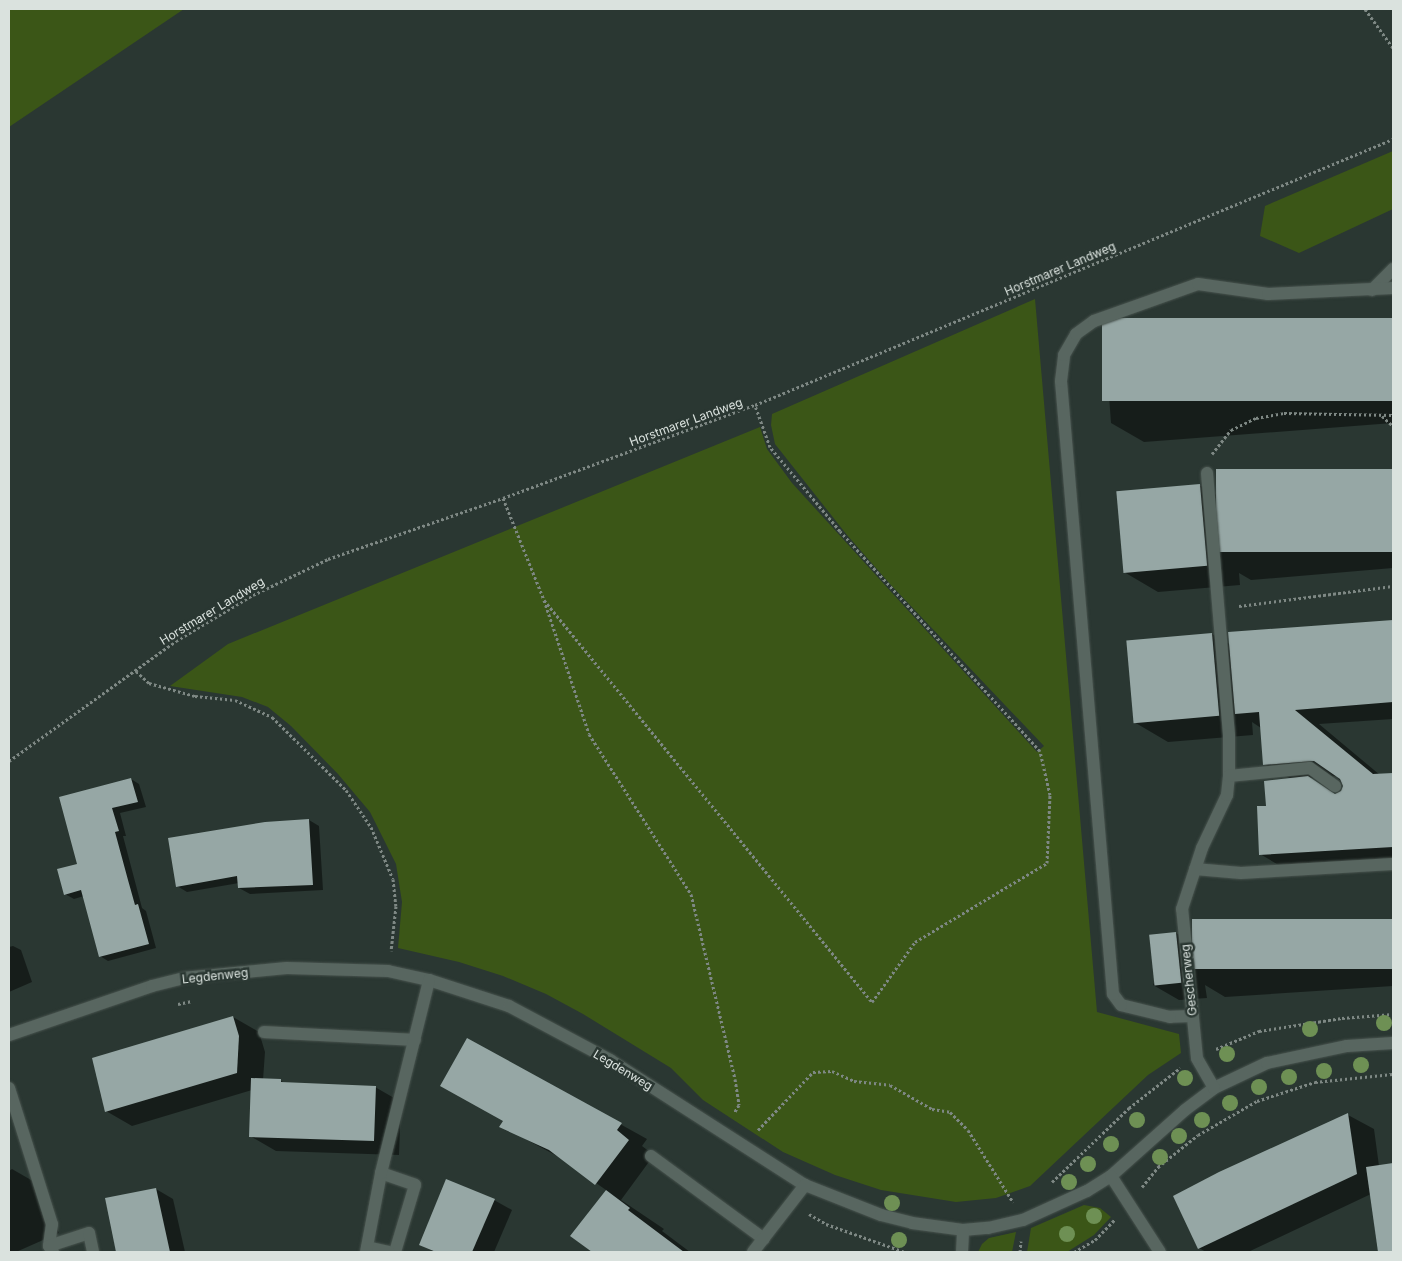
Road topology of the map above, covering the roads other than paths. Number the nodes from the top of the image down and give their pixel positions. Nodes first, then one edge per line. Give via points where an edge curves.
1 (1393, 269) edge
2 (1393, 288) edge
3 (1372, 290) junction
4 (1207, 473) road end
5 (1229, 776) junction
6 (1335, 786) dead end
7 (1393, 864) edge
8 (1195, 869) junction
9 (429, 980) junction
10 (1193, 1016) junction
11 (264, 1032) dead end
12 (9, 1035) edge
13 (415, 1040) junction
14 (1393, 1043) edge
15 (9, 1088) edge
16 (1214, 1088) junction
17 (12, 1113) edge
18 (651, 1156) dead end
19 (381, 1173) junction
20 (1111, 1176) junction
21 (805, 1185) junction
22 (963, 1230) junction
23 (764, 1239) junction
24 (51, 1249) edge
25 (366, 1250) edge
26 (93, 1252) edge
27 (388, 1252) edge
28 (395, 1252) edge
29 (753, 1252) edge
30 (962, 1252) edge
31 (1160, 1252) edge

1 - 3 street
2 - 3 street
3 - 10 street via 1268,294 1198,284 1094,321 1076,334 1064,355 1061,381 1113,994 1121,1005 1170,1017
4 - 5 street, Gescherweg via 1229,735
5 - 6 street via 1310,768
5 - 8 street, Gescherweg via 1227,795
7 - 8 street via 1241,872
8 - 10 street, Gescherweg via 1182,909
9 - 12 street, Legdenweg via 388,972 287,968 183,978
9 - 13 street
9 - 21 street, Legdenweg via 509,1006 610,1060
10 - 16 street, Gescherweg via 1197,1058
11 - 13 street
13 - 19 street
14 - 16 street via 1347,1046 1267,1063
15 - 17 street
16 - 20 street
17 - 24 street via 52,1224
18 - 23 street
19 - 25 street
19 - 28 street via 415,1185
20 - 22 street, Legdenweg via 1087,1191 1023,1220
20 - 31 street
21 - 22 street, Legdenweg via 880,1215
21 - 23 street
22 - 30 street
23 - 29 street
24 - 26 street via 89,1233
25 - 27 street

